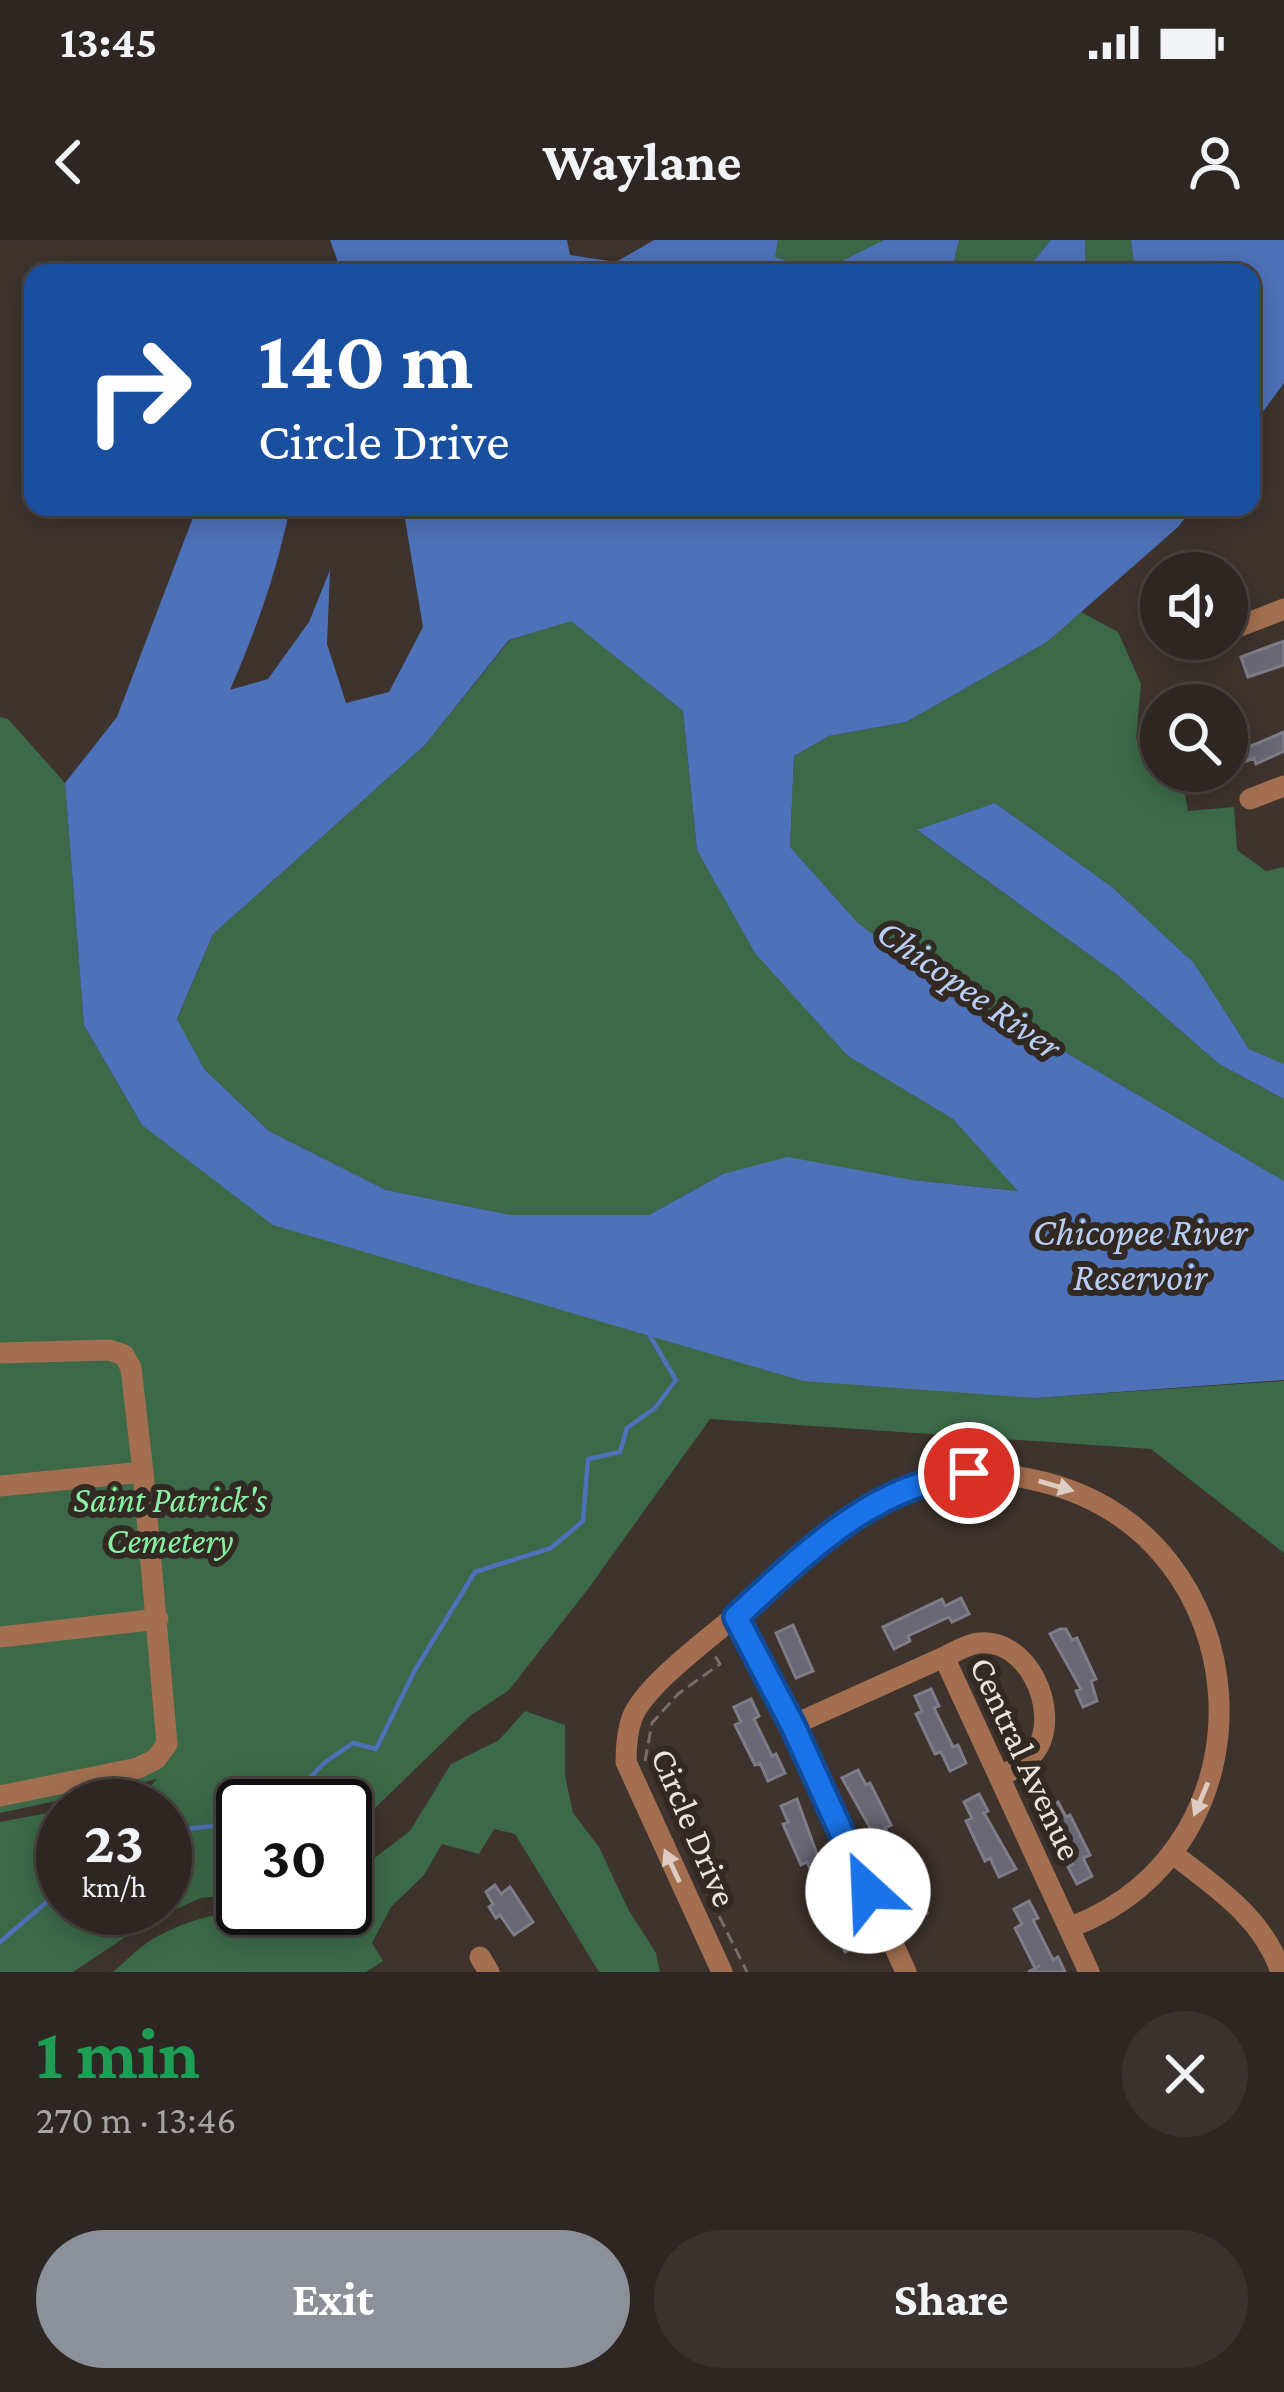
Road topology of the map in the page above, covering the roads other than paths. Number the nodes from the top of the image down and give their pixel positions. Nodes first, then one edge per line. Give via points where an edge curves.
1 (1284, 609) edge
2 (1248, 623) edge
3 (1284, 786) edge
4 (1250, 799) dead end
5 (0, 1353) edge
6 (142, 1472) junction
7 (0, 1486) edge
8 (736, 1617) junction
9 (158, 1619) junction
10 (0, 1637) edge
11 (944, 1657) junction
12 (793, 1726) junction
13 (1001, 1776) junction
14 (0, 1796) edge
15 (1172, 1852) junction
16 (1071, 1928) junction
17 (722, 1972) edge
18 (906, 1972) edge
19 (1089, 1972) edge
20 (1281, 1972) edge

1 - 2 street
3 - 4 street
5 - 6 street via 124,1355
6 - 7 street
6 - 9 street
8 - 12 street
8 -> 15 street, Circle Drive via 854,1515 928,1480 1015,1476 1106,1505 1182,1581 1216,1661 1216,1756
17 -> 8 street, Circle Drive via 626,1762 626,1741 645,1699
9 - 10 street
9 - 14 street via 168,1735 162,1752 139,1768
11 - 12 street, Central Avenue
11 - 13 street, Central Avenue
11 - 13 street via 979,1642 1001,1646 1038,1687 1040,1742
12 - 18 street
13 - 16 street, Central Avenue
15 - 16 street, Circle Drive via 1111,1907
15 - 20 street via 1255,1923
16 - 19 street, Central Avenue

